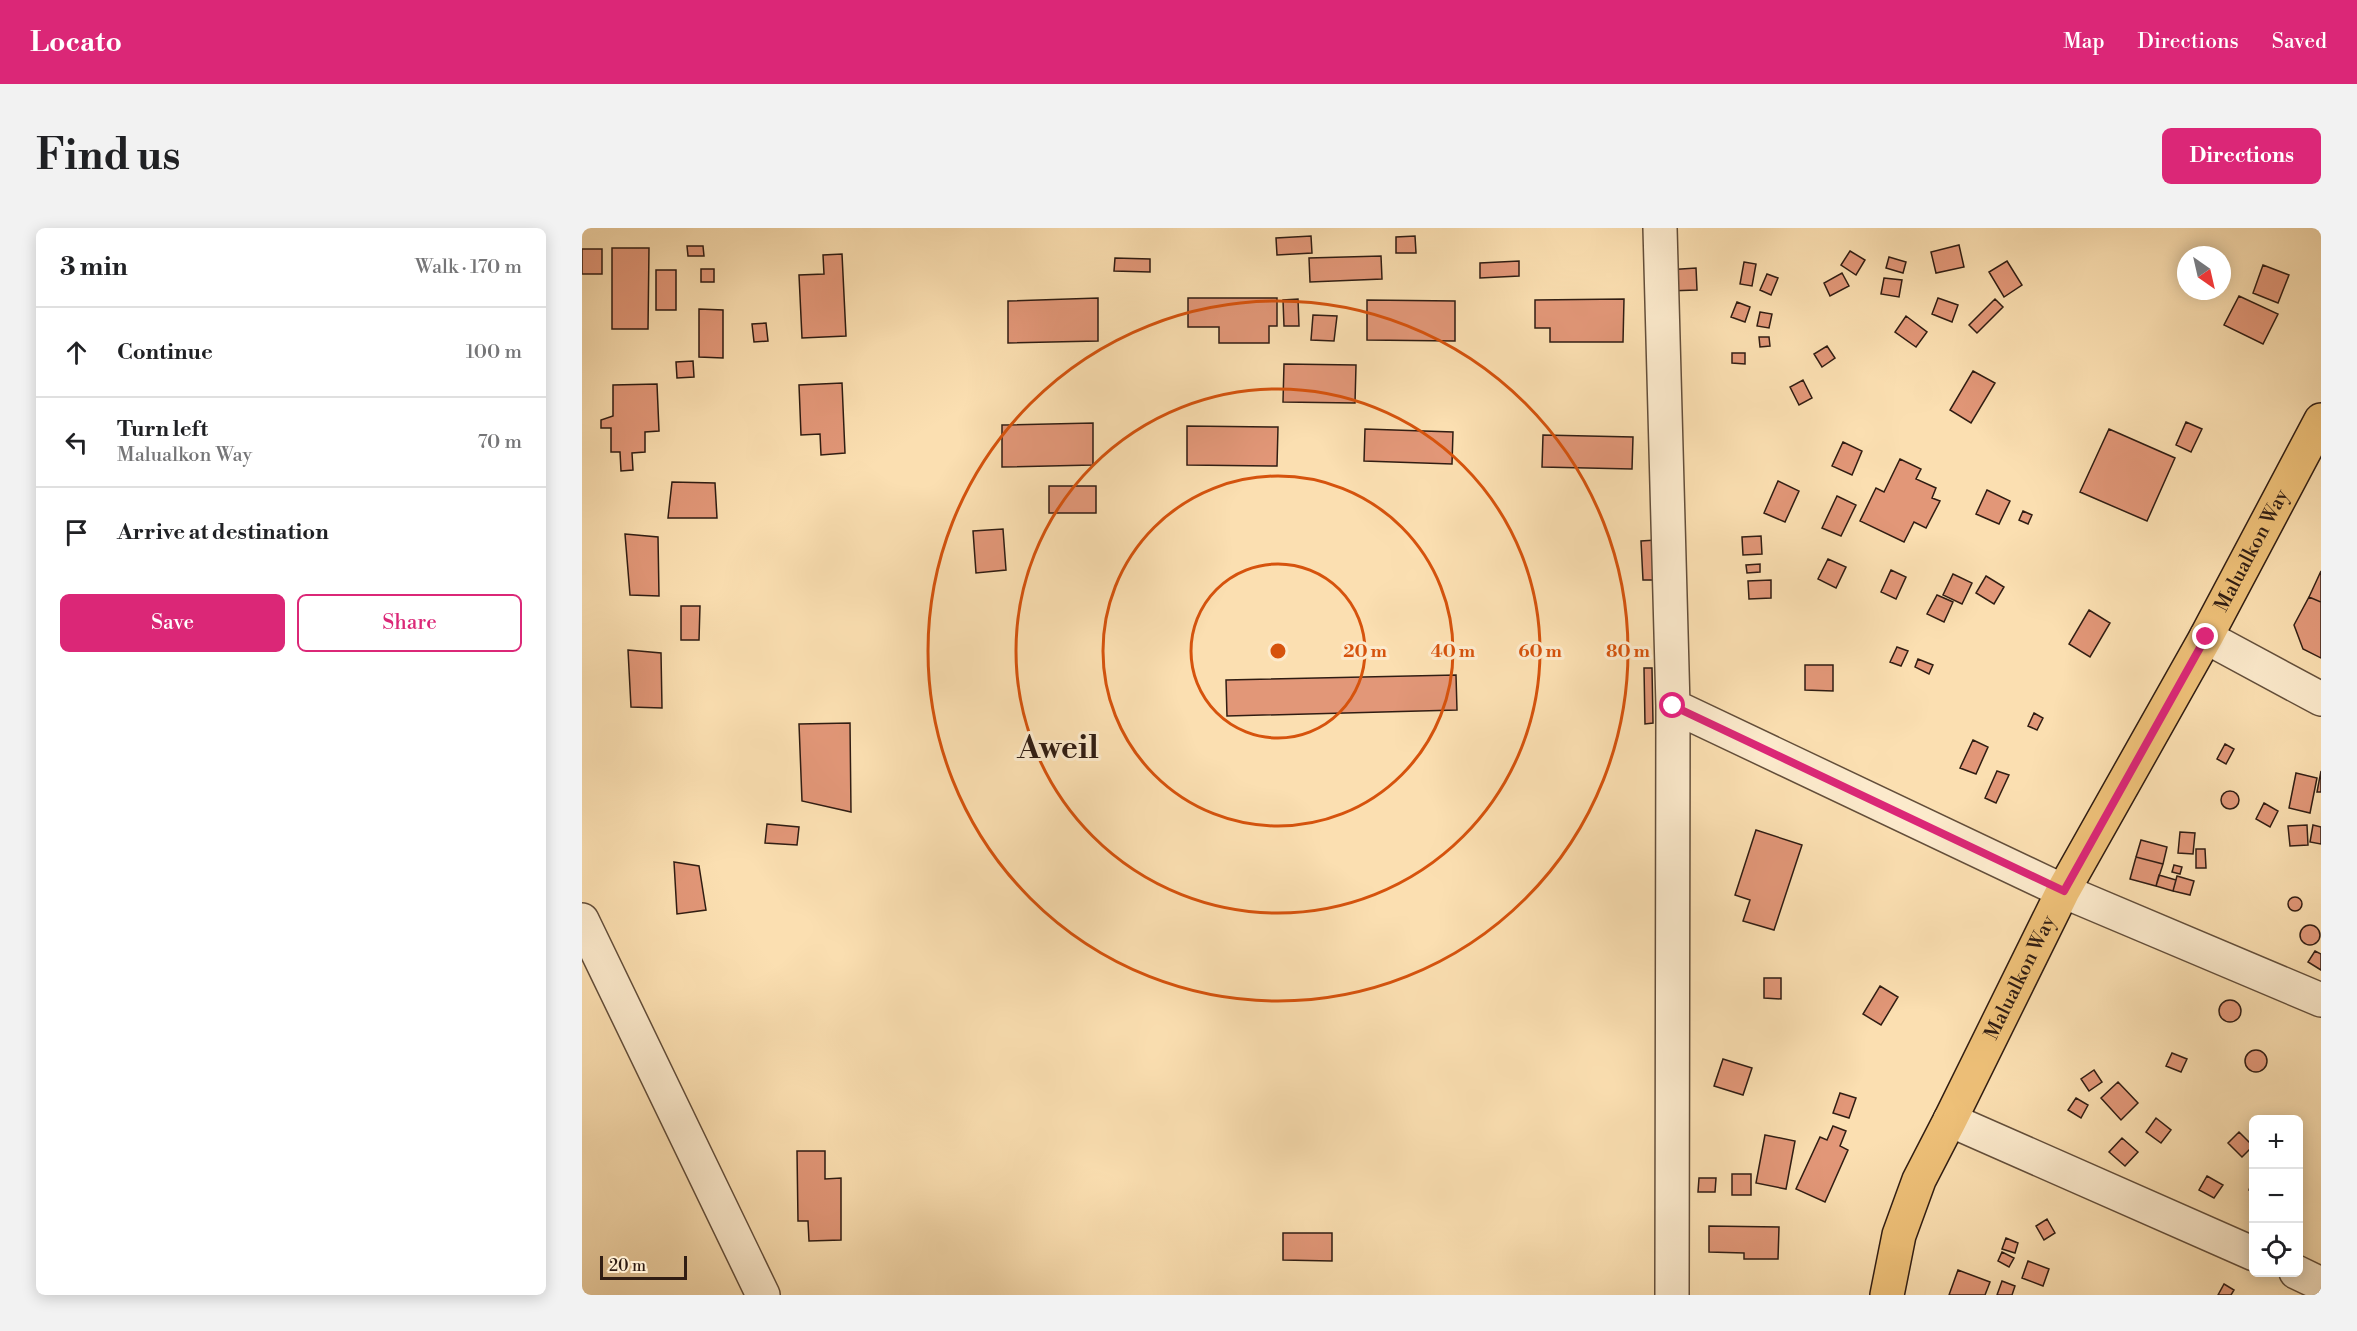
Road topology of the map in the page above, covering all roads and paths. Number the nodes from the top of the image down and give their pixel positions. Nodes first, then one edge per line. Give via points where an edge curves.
1 (1660, 228) edge
2 (2321, 420) edge
3 (2206, 637) junction
4 (2321, 699) edge
5 (1673, 706) junction
6 (2064, 891) junction
7 (582, 920) edge
8 (2321, 1000) edge
9 (1950, 1120) junction
10 (2249, 1252) edge
11 (2303, 1275) edge
12 (2321, 1284) edge
13 (763, 1295) edge
14 (1672, 1295) edge
15 (1887, 1295) edge

1 - 5 street
2 - 3 main road, Malualkon Way
3 - 4 street
3 - 6 main road, Malualkon Way
5 - 6 street
5 - 14 street
6 - 8 street
6 - 9 main road, Malualkon Way
7 - 13 street
9 - 10 street
9 - 15 main road, Malualkon Way via 1918,1180 1899,1235
11 - 12 street

